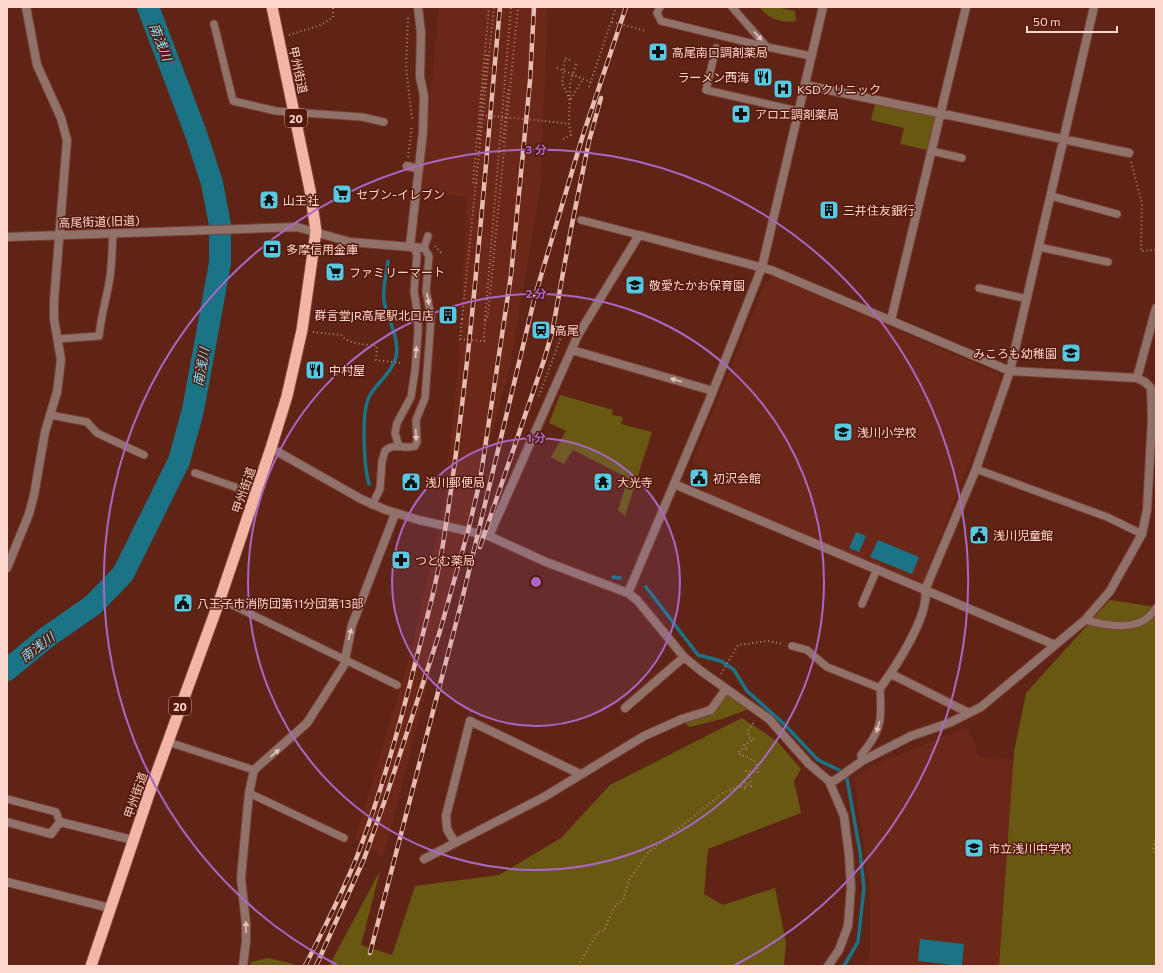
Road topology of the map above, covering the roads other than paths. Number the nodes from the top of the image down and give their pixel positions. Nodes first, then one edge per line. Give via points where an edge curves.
1 (26, 7) edge
2 (272, 7) edge
3 (418, 7) edge
4 (660, 7) edge
5 (732, 7) edge
6 (823, 7) edge
7 (966, 7) edge
8 (1094, 7) edge
9 (214, 24) dead end
10 (767, 46) junction
11 (716, 48) dead end
12 (811, 56) junction
13 (805, 84) junction
14 (294, 112) junction
15 (798, 112) junction
16 (941, 114) junction
17 (384, 122) dead end
18 (1064, 139) junction
19 (932, 151) junction
20 (1129, 153) road end
21 (962, 158) dead end
22 (407, 166) road end
23 (419, 169) junction
24 (1051, 196) junction
25 (1117, 214) dead end
26 (581, 220) dead end
27 (316, 231) junction
28 (113, 233) junction
29 (60, 234) junction
30 (639, 235) junction
31 (428, 236) dead end
32 (7, 237) edge
33 (410, 246) junction
34 (1039, 247) junction
35 (424, 248) junction
36 (1108, 262) dead end
37 (762, 266) junction
38 (979, 288) dead end
39 (1027, 299) junction
40 (1156, 308) edge
41 (891, 320) junction
42 (58, 340) junction
43 (572, 350) junction
44 (1010, 371) junction
45 (1137, 378) junction
46 (713, 391) junction
47 (50, 415) junction
48 (1151, 434) junction
49 (399, 447) junction
50 (271, 448) junction
51 (1156, 448) edge
52 (144, 455) dead end
53 (976, 469) junction
54 (195, 473) dead end
55 (674, 484) junction
56 (255, 494) junction
57 (372, 505) junction
58 (395, 514) junction
59 (1142, 534) junction
60 (489, 536) junction
61 (7, 568) edge
62 (877, 569) junction
63 (925, 590) junction
64 (628, 593) junction
65 (220, 599) junction
66 (862, 604) dead end
67 (1156, 608) edge
68 (1085, 620) junction
69 (1055, 645) junction
70 (792, 646) road end
71 (684, 657) junction
72 (345, 658) junction
73 (890, 674) junction
74 (397, 685) dead end
75 (880, 688) junction
76 (726, 689) junction
77 (625, 708) dead end
78 (969, 713) junction
79 (168, 742) junction
80 (862, 761) junction
81 (254, 770) junction
82 (580, 774) junction
83 (831, 781) junction
84 (249, 793) junction
85 (7, 799) edge
86 (7, 822) edge
87 (60, 822) junction
88 (344, 838) dead end
89 (133, 840) junction
90 (455, 843) junction
91 (424, 860) dead end
92 (7, 882) edge
93 (110, 908) junction
94 (91, 966) edge
95 (242, 966) edge
96 (828, 966) edge

1 - 29 street via 37,65 61,118 67,140
2 - 14 highway, 甲州街道 / 20
3 - 23 street via 421,33 420,77 424,96
4 - 10 lane via 656,13 661,21
5 -> 10 lane
6 - 12 street
7 - 16 street
8 - 18 street
9 - 14 lane via 233,101 276,111
10 - 12 lane
11 - 15 lane via 706,90
12 - 13 street
13 - 15 street
13 - 16 street
14 - 17 lane via 362,117
14 - 27 highway, 甲州街道 / 20
15 - 37 street
16 - 18 street
16 - 19 street
18 - 20 street
18 - 24 street
19 - 21 lane
19 - 41 street
22 - 23 street
23 - 33 street
24 - 25 lane
24 - 34 street
26 - 30 lane
27 - 28 street, 高尾街道(旧道) via 297,227
27 - 33 street via 350,242
27 - 50 highway, 甲州街道 / 20 via 302,330 287,396
28 - 29 street, 高尾街道(旧道)
28 - 42 lane via 110,276 101,313 99,336
29 - 32 street, 高尾街道(旧道)
29 - 42 street via 54,310
30 - 37 street
30 - 43 street via 588,317
31 - 35 lane
33 - 35 street
49 -> 33 lane via 395,433 399,419 411,397 418,333 414,291 417,255
34 - 36 lane
34 - 39 street
35 -> 49 lane via 429,256 426,291 431,316 425,398 416,420 415,446
37 - 41 street
37 - 46 street
38 - 39 lane
39 - 44 street
40 - 45 street
41 - 44 street
42 - 47 street via 61,360 59,379
46 -> 43 street
43 - 60 street
44 - 45 street
44 - 53 street
45 - 48 street via 1151,388
46 - 55 street
47 - 52 lane via 87,422 97,434
47 - 61 street via 29,514
48 - 51 street
48 - 59 street via 1147,510
49 - 57 lane via 388,447 385,451 380,489
50 - 56 highway, 甲州街道 / 20
50 - 57 street
53 - 59 lane via 1108,517
53 - 63 street
54 - 56 lane
55 - 62 street
55 - 64 street
56 - 65 highway, 甲州街道 / 20
57 - 58 street
58 - 60 street
72 -> 58 street via 352,625
59 - 68 street via 1110,592
60 - 64 street via 546,562
62 - 63 street
62 - 66 lane
63 - 69 street
63 - 73 street via 926,596 915,631
64 - 71 street via 638,600
65 - 72 lane
65 - 79 highway, 甲州街道 / 20
67 - 68 lane via 1145,619 1130,625 1112,627
68 - 69 street
69 - 78 street via 1002,692
70 - 75 lane via 807,650 827,667
71 - 76 street
71 - 77 street
72 - 74 lane
81 -> 72 street via 307,723 344,665
73 - 75 street
73 - 78 street
75 -> 80 lane via 879,728 875,739 861,755
76 - 82 street via 711,710 682,719 644,736
76 - 83 street via 768,718 809,764
78 - 80 street via 911,736
79 - 81 lane
79 - 89 highway, 甲州街道 / 20
80 - 83 street
81 - 84 street
82 - 90 street via 544,797
82 - 90 street via 470,721 446,816 447,829
83 - 96 street via 844,816 851,888 848,926 839,950
84 - 88 lane
95 -> 84 street via 246,924 241,878
85 - 87 lane via 56,812
86 - 87 street via 51,834
87 - 89 street
89 - 93 highway, 甲州街道 / 20
90 - 91 street
92 - 93 street
93 - 94 highway, 甲州街道 / 20

